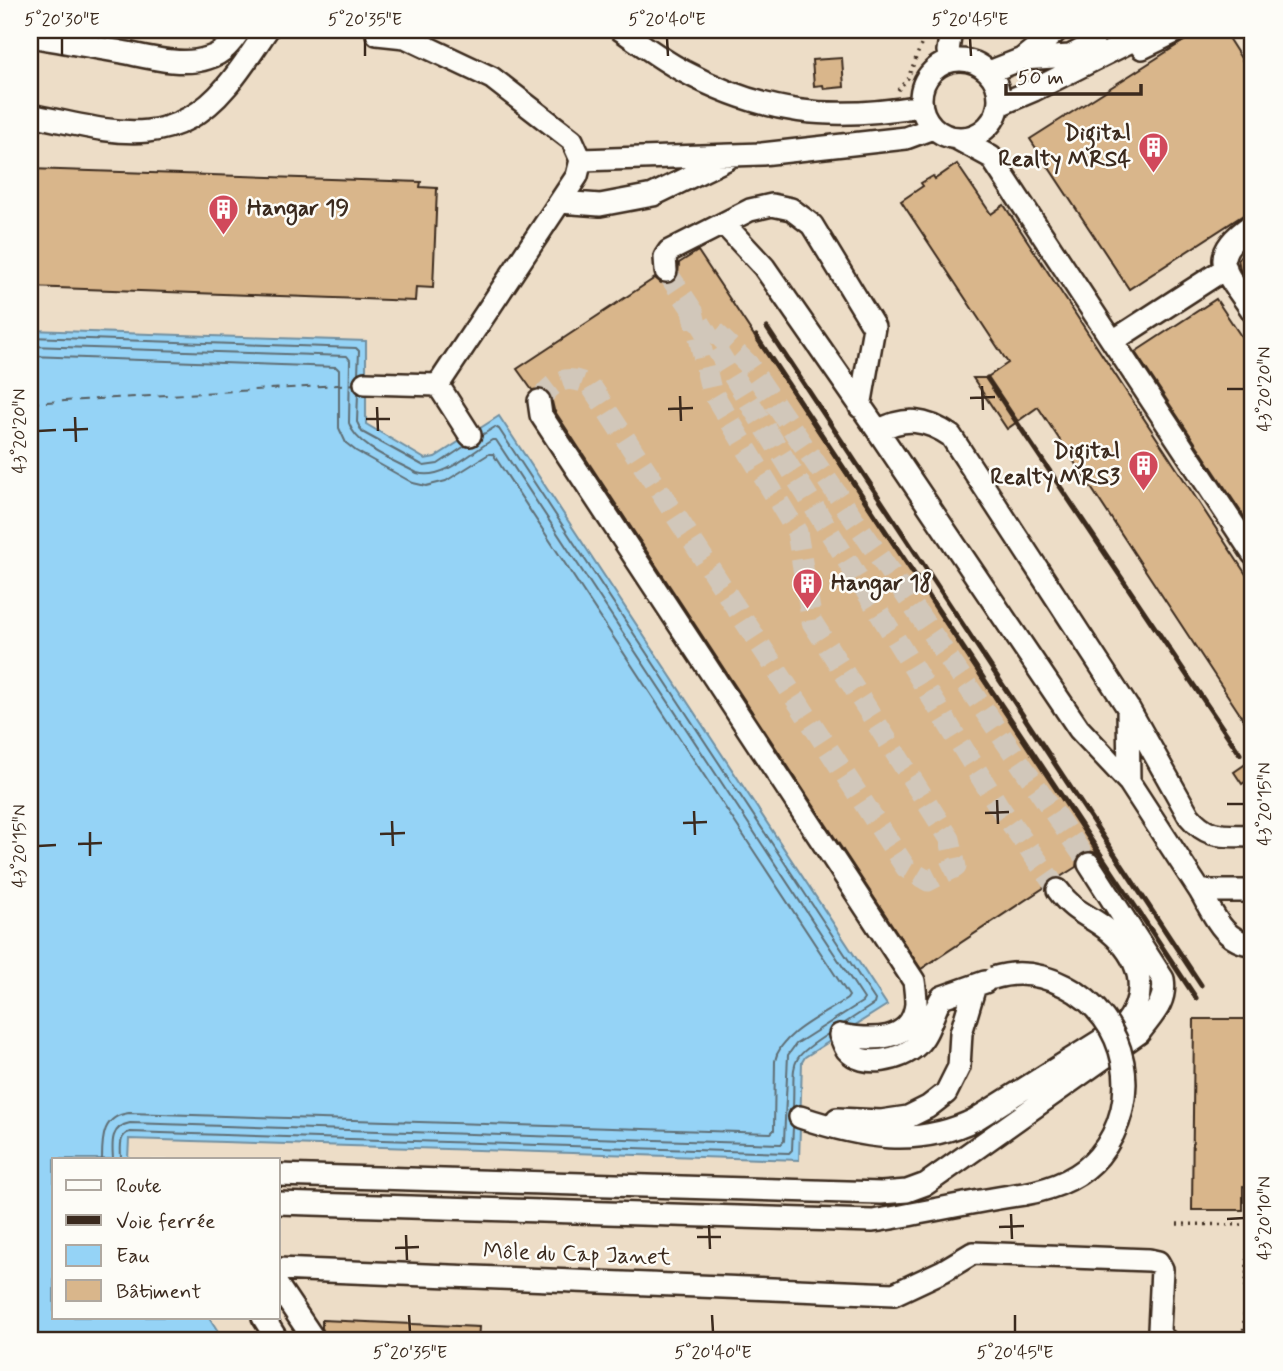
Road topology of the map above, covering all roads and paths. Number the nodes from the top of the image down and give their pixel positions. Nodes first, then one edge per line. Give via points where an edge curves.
1 (240, 30) edge
2 (267, 30) edge
3 (621, 30) edge
4 (928, 30) edge
5 (951, 30) edge
6 (1043, 30) edge
7 (1058, 30) edge
8 (1093, 30) edge
9 (1123, 30) edge
10 (1153, 30) edge
11 (1178, 30) edge
12 (377, 34) dead end
13 (30, 36) edge
14 (1031, 58) junction
15 (951, 61) junction
16 (989, 72) junction
17 (1034, 90) junction
18 (895, 93) dead end
19 (921, 106) junction
20 (998, 109) junction
21 (30, 115) edge
22 (933, 128) junction
23 (956, 138) junction
24 (735, 155) junction
25 (991, 158) junction
26 (581, 160) junction
27 (560, 202) junction
28 (724, 224) junction
29 (1253, 224) edge
30 (1226, 268) junction
31 (666, 271) dead end
32 (1253, 312) edge
33 (1113, 341) junction
34 (365, 383) dead end
35 (438, 385) junction
36 (539, 401) dead end
37 (860, 407) junction
38 (878, 431) junction
39 (470, 435) dead end
40 (1253, 554) edge
41 (1128, 708) junction
42 (1129, 782) junction
43 (1253, 836) edge
44 (1089, 864) tunnel mouth
45 (1058, 890) tunnel mouth
46 (1200, 891) junction
47 (1253, 891) edge
48 (1253, 944) edge
49 (984, 982) junction
50 (280, 1175) edge
51 (280, 1203) edge
52 (1177, 1224) dead end
53 (280, 1269) edge
54 (280, 1289) edge
55 (263, 1318) edge
56 (278, 1341) edge
57 (315, 1341) edge
58 (1167, 1341) edge
59 (1243, 1341) edge

1 - 13 lane via 220,53 192,61
2 - 21 lane via 211,103 161,131 106,130
3 - 19 lane via 681,71 758,104 815,113 877,113
4 - 18 path via 908,78
5 - 15 lane
6 - 14 lane
7 - 14 lane
8 - 14 lane
9 - 14 lane via 1070,56
10 - 17 lane
11 - 17 lane via 1079,81
12 - 26 lane via 405,37 492,78 572,140
14 - 16 lane
15 - 16 lane via 971,61
15 - 19 lane via 931,73
16 - 20 lane via 998,87
17 - 20 lane
19 - 22 lane
20 - 23 lane via 981,133
20 - 25 lane
22 - 23 lane
22 - 24 lane via 906,138
23 - 25 lane
24 - 26 lane
24 - 27 lane via 653,195 600,205
25 - 33 lane
26 - 27 lane via 577,176
27 - 35 lane
28 - 31 lane via 669,251
28 - 37 lane via 764,267
28 - 37 lane via 772,205 791,209 812,225 874,327
29 - 30 lane via 1225,250
30 - 32 lane
30 - 33 lane
33 - 40 lane
34 - 35 lane
35 - 39 lane
36 - 49 lane, Môle du Cap Janet via 541,415 914,981 916,1005 909,1024 892,1036 870,1040 840,1035 848,1051 862,1059 901,1057 919,1045 942,997
37 - 38 lane
38 - 41 lane via 894,422 912,421 936,425 951,436
38 - 42 lane via 1079,729
41 - 42 lane
41 - 43 lane via 1199,828 1207,833
42 - 46 lane
44 - 50 lane via 1163,979 1162,1001 1139,1033 942,1175 907,1191
45 - 49 lane via 1074,910 1117,939 1140,975 1137,1004 1124,1026 954,1130 891,1138 845,1132 800,1117 881,1121 908,1117 928,1107 946,1093 959,1067 961,1033
46 - 47 lane
46 - 48 lane via 1231,938
49 - 51 lane, Môle du Cap Janet, bridge via 1009,973 1028,974 1074,990 1106,1020 1124,1060 1125,1099 1111,1138 1099,1157 1068,1181 1045,1190 873,1221
52 - 59 path via 1249,1225
53 - 58 lane, Môle du Cap Janet via 894,1294 973,1253 1149,1260 1162,1269 1159,1330
54 - 57 lane
55 - 56 lane

